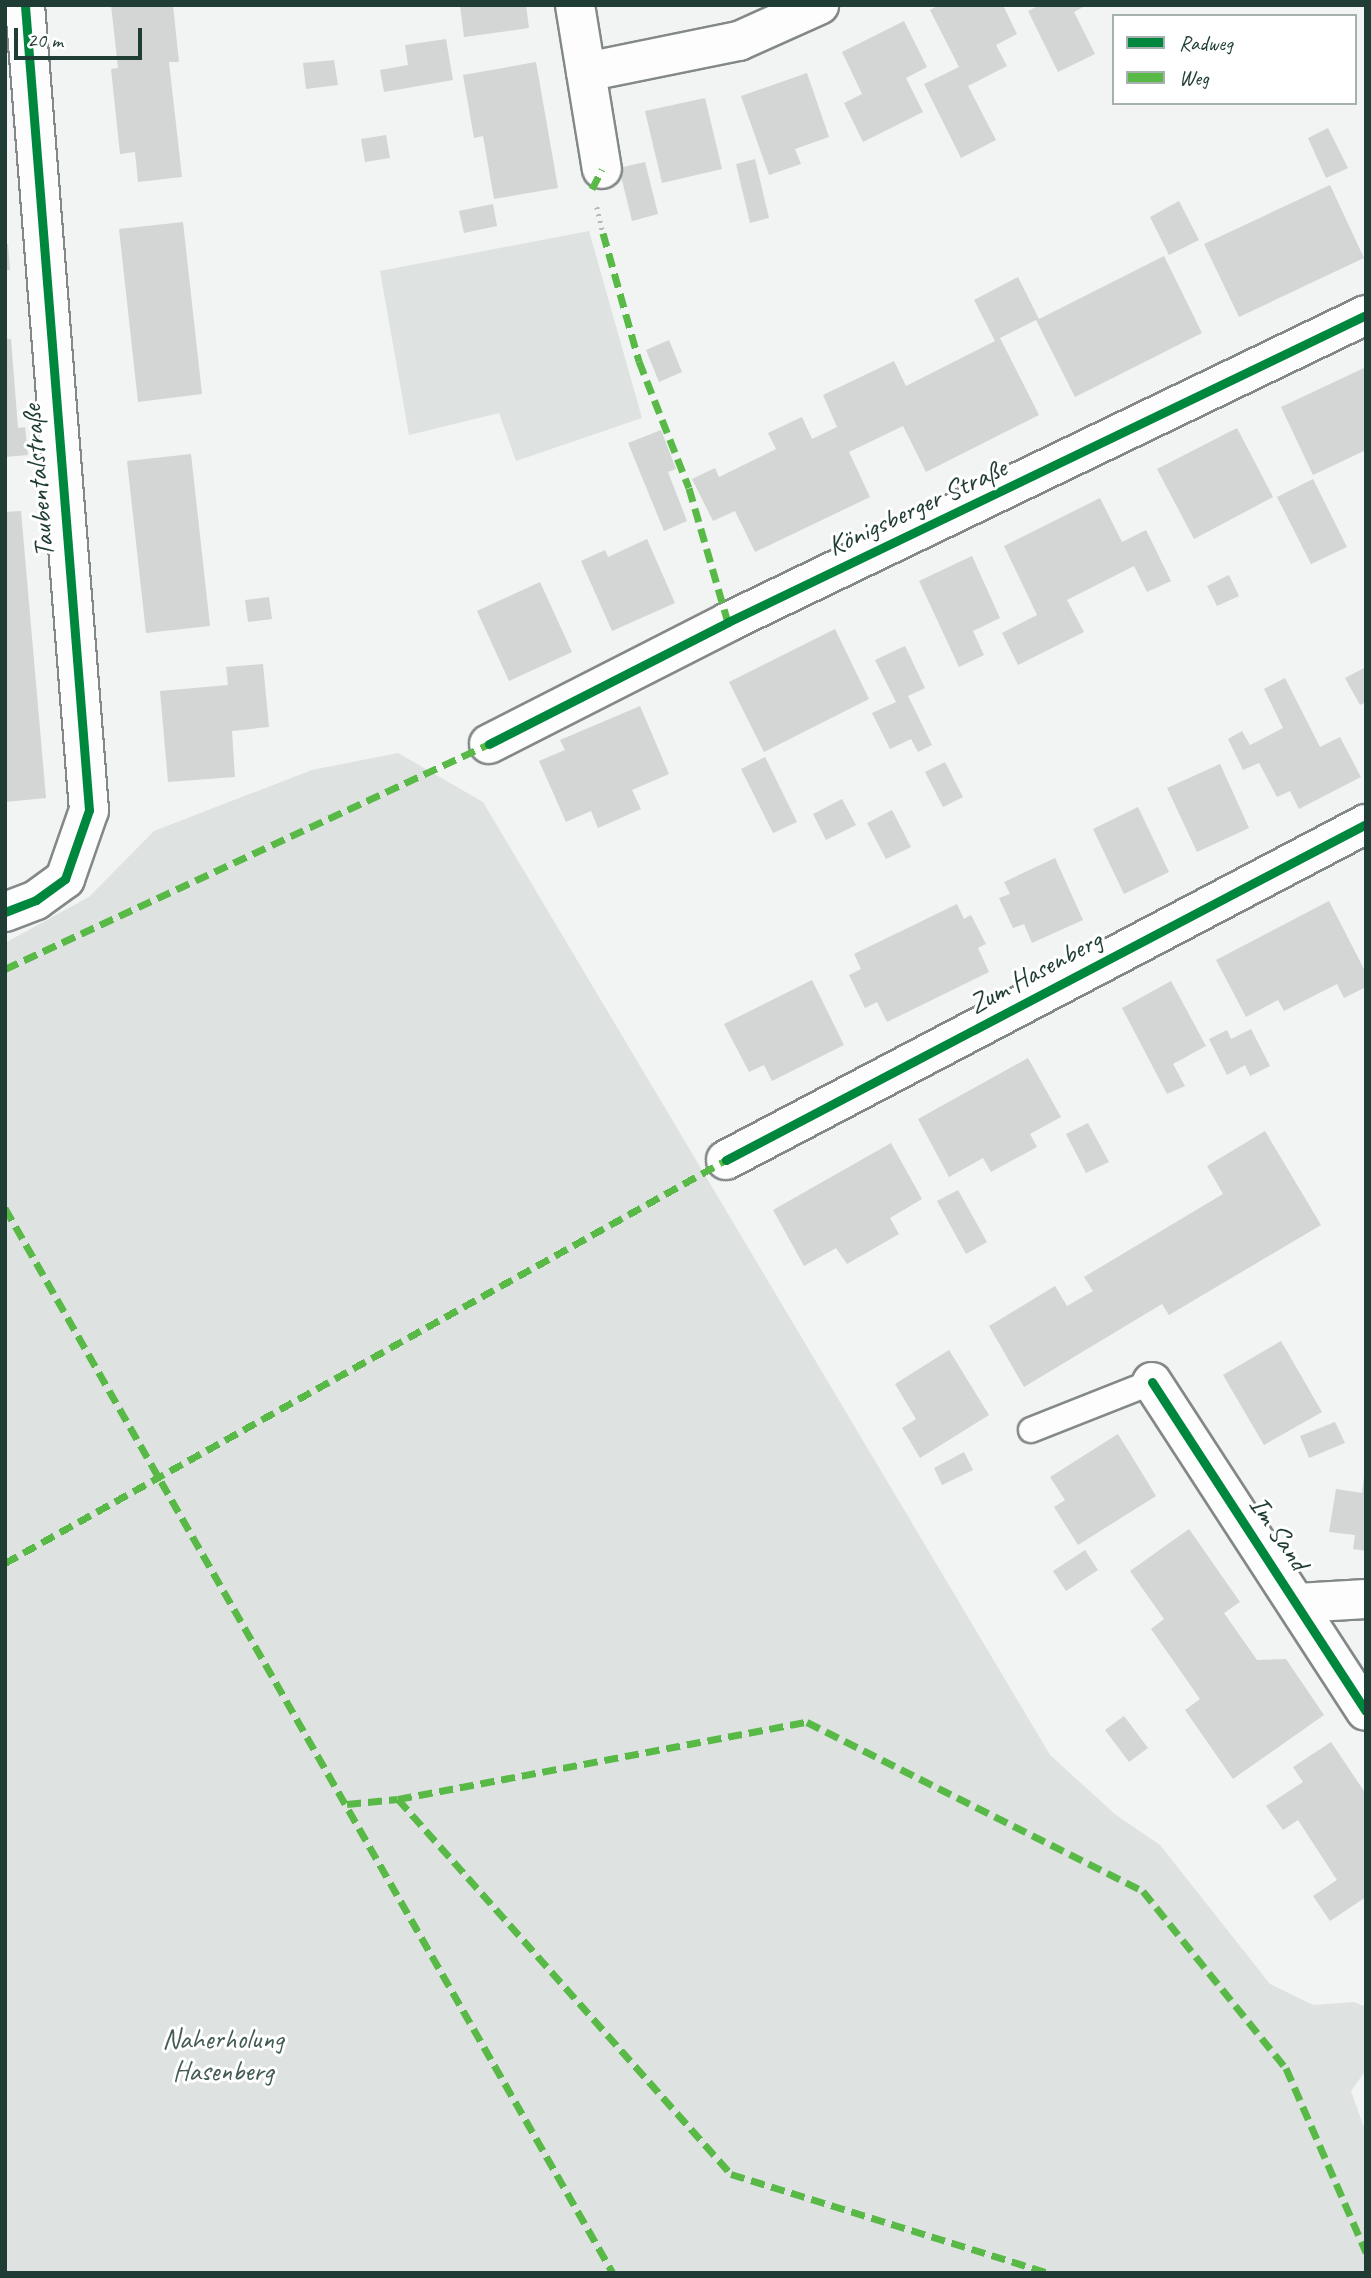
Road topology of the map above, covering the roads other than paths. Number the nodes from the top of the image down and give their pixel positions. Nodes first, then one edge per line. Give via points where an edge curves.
1 (25, 5) edge
2 (575, 5) edge
3 (819, 5) edge
4 (586, 72) junction
5 (602, 169) dead end
6 (1366, 314) edge
7 (489, 744) dead end
8 (1366, 824) edge
9 (5, 912) edge
10 (726, 1160) dead end
11 (1152, 1382) joint
12 (1031, 1430) dead end
13 (1366, 1599) edge
14 (1298, 1602) junction
15 (1366, 1711) edge

1 - 9 street, Taubentalstraße via 89,810 65,879 36,900
2 - 4 street
3 - 4 street via 739,41
4 - 5 street
6 - 7 street, Königsberger Straße via 728,622
8 - 10 street, Zum Hasenberg
11 - 12 lane, Im Sand
11 - 14 street, Im Sand
13 - 14 street, Im Sand
14 - 15 street, Im Sand

